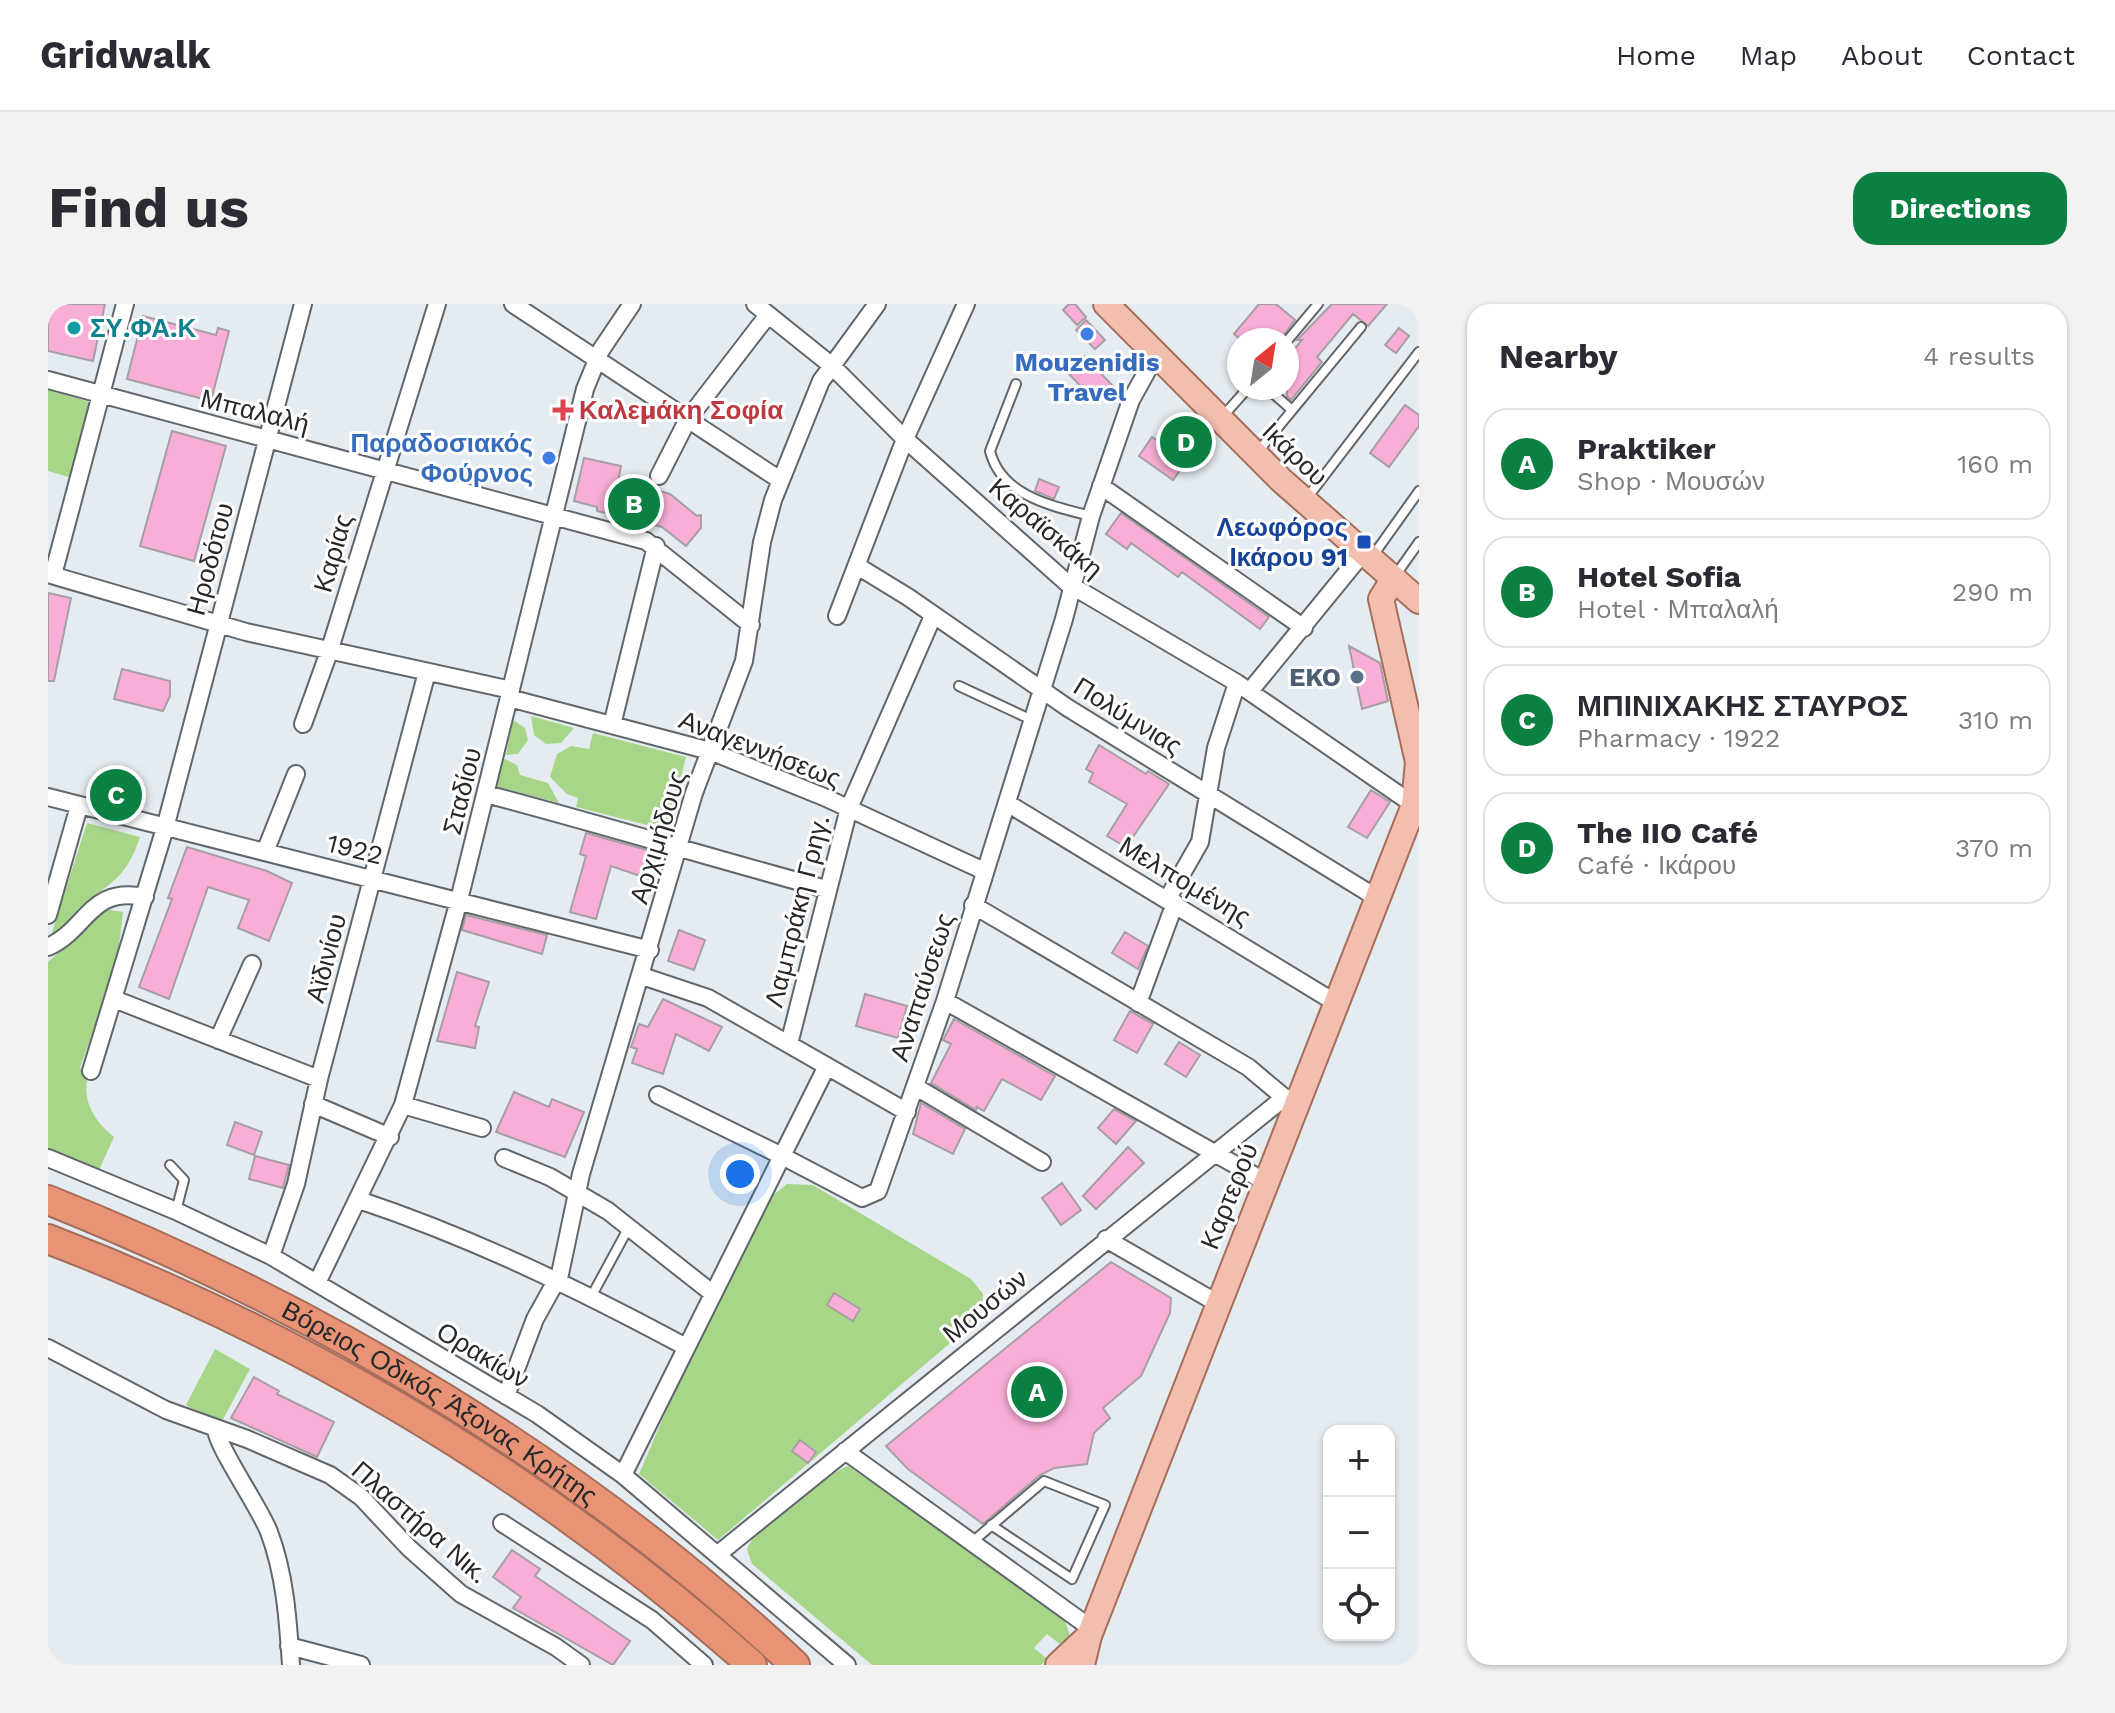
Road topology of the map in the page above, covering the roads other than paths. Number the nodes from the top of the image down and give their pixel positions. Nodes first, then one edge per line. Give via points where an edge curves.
1 (125, 304) edge
2 (303, 304) edge
3 (437, 304) edge
4 (513, 304) edge
5 (632, 304) edge
6 (877, 304) edge
7 (966, 304) edge
8 (1106, 304) edge
9 (1318, 304) edge
10 (762, 309) edge
11 (1361, 327) dead end
12 (1298, 328) edge
13 (1419, 352) edge
14 (1156, 355) junction
15 (597, 358) junction
16 (831, 365) junction
17 (48, 380) edge
18 (1016, 384) dead end
19 (102, 395) junction
20 (1238, 400) edge
21 (1281, 400) edge
22 (1292, 410) junction
23 (688, 419) junction
24 (1220, 420) junction
25 (267, 439) junction
26 (905, 439) junction
27 (1256, 454) junction
28 (385, 469) junction
29 (659, 476) dead end
30 (780, 480) junction
31 (1101, 486) junction
32 (1419, 491) edge
33 (1305, 502) junction
34 (552, 514) junction
35 (1091, 516) junction
36 (1419, 542) edge
37 (656, 546) junction
38 (1366, 558) junction
39 (859, 567) junction
40 (51, 574) edge
41 (1393, 580) junction
42 (1072, 586) junction
43 (1419, 601) edge
44 (837, 616) dead end
45 (933, 616) junction
46 (217, 624) junction
47 (751, 625) junction
48 (1304, 628) junction
49 (329, 652) junction
50 (427, 672) junction
51 (959, 686) dead end
52 (1243, 687) junction
53 (1041, 690) junction
54 (510, 694) junction
55 (1032, 720) junction
56 (303, 724) dead end
57 (612, 725) junction
58 (710, 751) junction
59 (296, 774) dead end
60 (486, 794) junction
61 (1207, 794) junction
62 (48, 797) edge
63 (1007, 803) junction
64 (1414, 805) junction
65 (79, 806) junction
66 (849, 808) junction
67 (165, 828) junction
68 (679, 848) junction
69 (265, 852) junction
70 (984, 871) junction
71 (372, 878) junction
72 (826, 889) junction
73 (145, 897) junction
74 (1377, 898) junction
75 (459, 900) junction
76 (1172, 900) junction
77 (973, 905) junction
78 (48, 915) edge
79 (48, 947) edge
80 (650, 950) junction
81 (252, 964) dead end
82 (642, 976) junction
83 (114, 999) junction
84 (945, 1001) junction
85 (1138, 1003) junction
86 (1336, 1003) junction
87 (218, 1040) junction
88 (789, 1044) junction
89 (827, 1066) junction
90 (91, 1071) dead end
91 (319, 1079) junction
92 (916, 1087) junction
93 (658, 1095) dead end
94 (1290, 1102) junction
95 (313, 1104) junction
96 (403, 1105) junction
97 (907, 1112) junction
98 (482, 1128) dead end
99 (390, 1137) junction
100 (1215, 1151) junction
101 (782, 1156) junction
102 (48, 1158) edge
103 (504, 1158) dead end
104 (1042, 1162) dead end
105 (170, 1165) dead end
106 (1264, 1181) junction
107 (577, 1192) junction
108 (48, 1200) edge
109 (359, 1200) junction
110 (176, 1211) junction
111 (629, 1227) junction
112 (48, 1239) edge
113 (1106, 1239) junction
114 (271, 1256) junction
115 (557, 1280) junction
116 (317, 1283) junction
117 (712, 1293) junction
118 (591, 1297) junction
119 (1217, 1303) junction
120 (686, 1347) junction
121 (48, 1348) edge
122 (506, 1396) junction
123 (216, 1429) junction
124 (845, 1451) junction
125 (623, 1475) junction
126 (502, 1523) dead end
127 (991, 1525) junction
128 (971, 1543) junction
129 (718, 1554) junction
130 (1090, 1633) junction
131 (289, 1646) junction
132 (291, 1665) edge
133 (361, 1665) edge
134 (581, 1665) edge
135 (704, 1665) edge
136 (752, 1665) edge
137 (795, 1665) edge
138 (847, 1665) edge
139 (1058, 1665) edge
140 (1082, 1665) edge

1 - 19 street
2 - 25 street, Ηροδότου
3 - 28 street, Καρίας
4 - 15 street
5 - 15 street, Σταδίου
6 - 16 street, Αρχιμήδους
7 - 26 street
8 - 14 main road, Ικάρου
9 - 12 lane
10 - 16 street, Καραϊσκάκη
10 - 23 street
11 - 22 lane
13 - 33 lane
14 - 24 main road, Ικάρου
14 - 31 street, Αναπαύσεως via 1131,400
15 - 23 street
15 - 34 street, Σταδίου
16 - 26 street, Καραϊσκάκη
16 - 30 street, Αρχιμήδους
17 - 19 street, Μπαλαλή
18 - 35 lane via 990,451 993,463 1027,497
19 - 25 street, Μπαλαλή
19 - 40 street
20 - 24 lane
21 - 22 lane
22 - 27 lane
23 - 29 street
23 - 30 street
24 - 27 main road, Ικάρου
25 - 28 street, Μπαλαλή
25 - 46 street, Ηροδότου
26 - 39 street
26 - 42 street, Καραϊσκάκη
27 - 33 main road, Ικάρου
28 - 34 street, Μπαλαλή
28 - 49 street, Καρίας
30 - 47 street, Αρχιμήδους via 762,542
31 - 35 street, Αναπαύσεως
31 - 48 street
32 - 38 lane
33 - 38 main road, Ικάρου
34 - 37 street, Μπαλαλή
34 - 54 street, Σταδίου
35 - 42 street, Αναπαύσεως
36 - 41 lane
37 - 47 street, Μπαλαλή
37 - 57 street
38 - 41 main road, Ικάρου
38 - 48 street
39 - 44 street
39 - 45 street, Πολύμνιας
40 - 46 street, Αναγεννήσεως
41 - 43 main road, Ικάρου
41 - 64 main road, Καρτερού via 1381,599 1418,762
42 - 52 street, Καραϊσκάκη
42 - 53 street, Αναπαύσεως
45 - 53 street, Πολύμνιας
45 - 66 street, Λαμπράκη Γρηγ.
46 - 49 street, Αναγεννήσεως
46 - 67 street, Ηροδότου
47 - 58 street, Αρχιμήδους via 744,661
48 - 52 street
49 - 50 street, Αναγεννήσεως
49 - 56 street, Καρίας
50 - 54 street, Αναγεννήσεως
50 - 71 street, Αϊδινίου
51 - 55 lane
52 - 61 street via 1225,712
52 - 64 street, Καραϊσκάκη
53 - 55 street, Αναπαύσεως
53 - 61 street, Πολύμνιας
54 - 57 street, Αναγεννήσεως
54 - 60 street, Σταδίου
55 - 63 street, Αναπαύσεως
57 - 58 street, Αναγεννήσεως
58 - 66 street, Αναγεννήσεως
58 - 68 street, Αρχιμήδους
59 - 69 street
60 - 68 street
60 - 75 street, Σταδίου
61 - 74 street, Πολύμνιας
61 - 76 street via 1197,849
62 - 65 street, 1922
63 - 70 street, Αναπαύσεως
63 - 76 street, Μελπομένης
64 - 74 main road, Καρτερού
65 - 67 street, 1922
65 - 78 street
66 - 70 street, Αναγεννήσεως
66 - 72 street, Λαμπράκη Γρηγ.
67 - 69 street, 1922
67 - 73 street, Ηροδότου
68 - 72 street
68 - 80 street, Αρχιμήδους
69 - 71 street, 1922
70 - 77 street, Αναπαύσεως
71 - 75 street, 1922
71 - 91 street, Αϊδινίου
72 - 88 street, Λαμπράκη Γρηγ.
73 - 79 street via 123,895 102,901
73 - 83 street, Ηροδότου
74 - 86 main road, Καρτερού
75 - 80 street, 1922
75 - 96 street, Σταδίου
76 - 85 street
76 - 86 street, Μελπομένης
77 - 84 street, Αναπαύσεως
77 - 85 street
80 - 82 street, Αρχιμήδους
81 - 87 street
82 - 88 street via 708,998
82 - 107 street, Αρχιμήδους
83 - 87 street
83 - 90 street, Ηροδότου
84 - 92 street, Αναπαύσεως
84 - 100 street
85 - 94 street via 1248,1067
86 - 94 main road, Καρτερού
87 - 91 street
88 - 89 street
89 - 97 street
89 - 101 street
91 - 95 street, Αϊδινίου
92 - 97 street, Αναπαύσεως
92 - 104 street
93 - 101 street
94 - 100 street, Μουσών
94 - 106 main road, Καρτερού
95 - 99 street
95 - 114 street, Αϊδινίου via 296,1184
96 - 98 street
96 - 99 street, Σταδίου
97 - 101 street, Αναπαύσεως via 878,1191 867,1199
99 - 109 street, Σταδίου
100 - 106 street
100 - 113 street, Μουσών
101 - 117 street
102 - 110 street, Ορακίων
103 - 107 street
105 - 110 lane via 184,1180
106 - 119 main road, Καρτερού
107 - 111 street
107 - 115 street, Αρχιμήδους
108 - 137 highway, Βόρειος Οδικός Άξονας Κρήτης via 148,1240 274,1302 495,1431 691,1574
109 - 115 street via 459,1236
109 - 116 street, Σταδίου
110 - 114 street, Ορακίων
111 - 117 street
111 - 118 lane
112 - 136 highway, Βόρειος Οδικός Άξονας Κρήτης via 226,1313 435,1428 605,1543
113 - 119 street
113 - 124 street, Μουσών
114 - 116 street, Ορακίων
115 - 118 street
115 - 122 street, Αρχιμήδους via 535,1319
116 - 122 street, Ορακίων
117 - 120 street
118 - 120 street
119 - 130 main road, Καρτερού
120 - 125 street
121 - 123 street, Πλαστήρα Νικ. via 166,1410
122 - 125 street, Ορακίων
123 - 131 street via 270,1535 280,1569
123 - 134 street, Πλαστήρα Νικ. via 304,1462 343,1483 461,1594
124 - 128 street
124 - 129 street, Μουσών
125 - 129 street, Ορακίων
126 - 135 street via 652,1620
127 - 127 lane via 1072,1579 1105,1505 1044,1481
127 - 128 lane
128 - 130 street
129 - 138 street, Ορακίων
130 - 139 main road, Καρτερού
130 - 140 main road, Καρτερού
131 - 132 street
131 - 133 street

